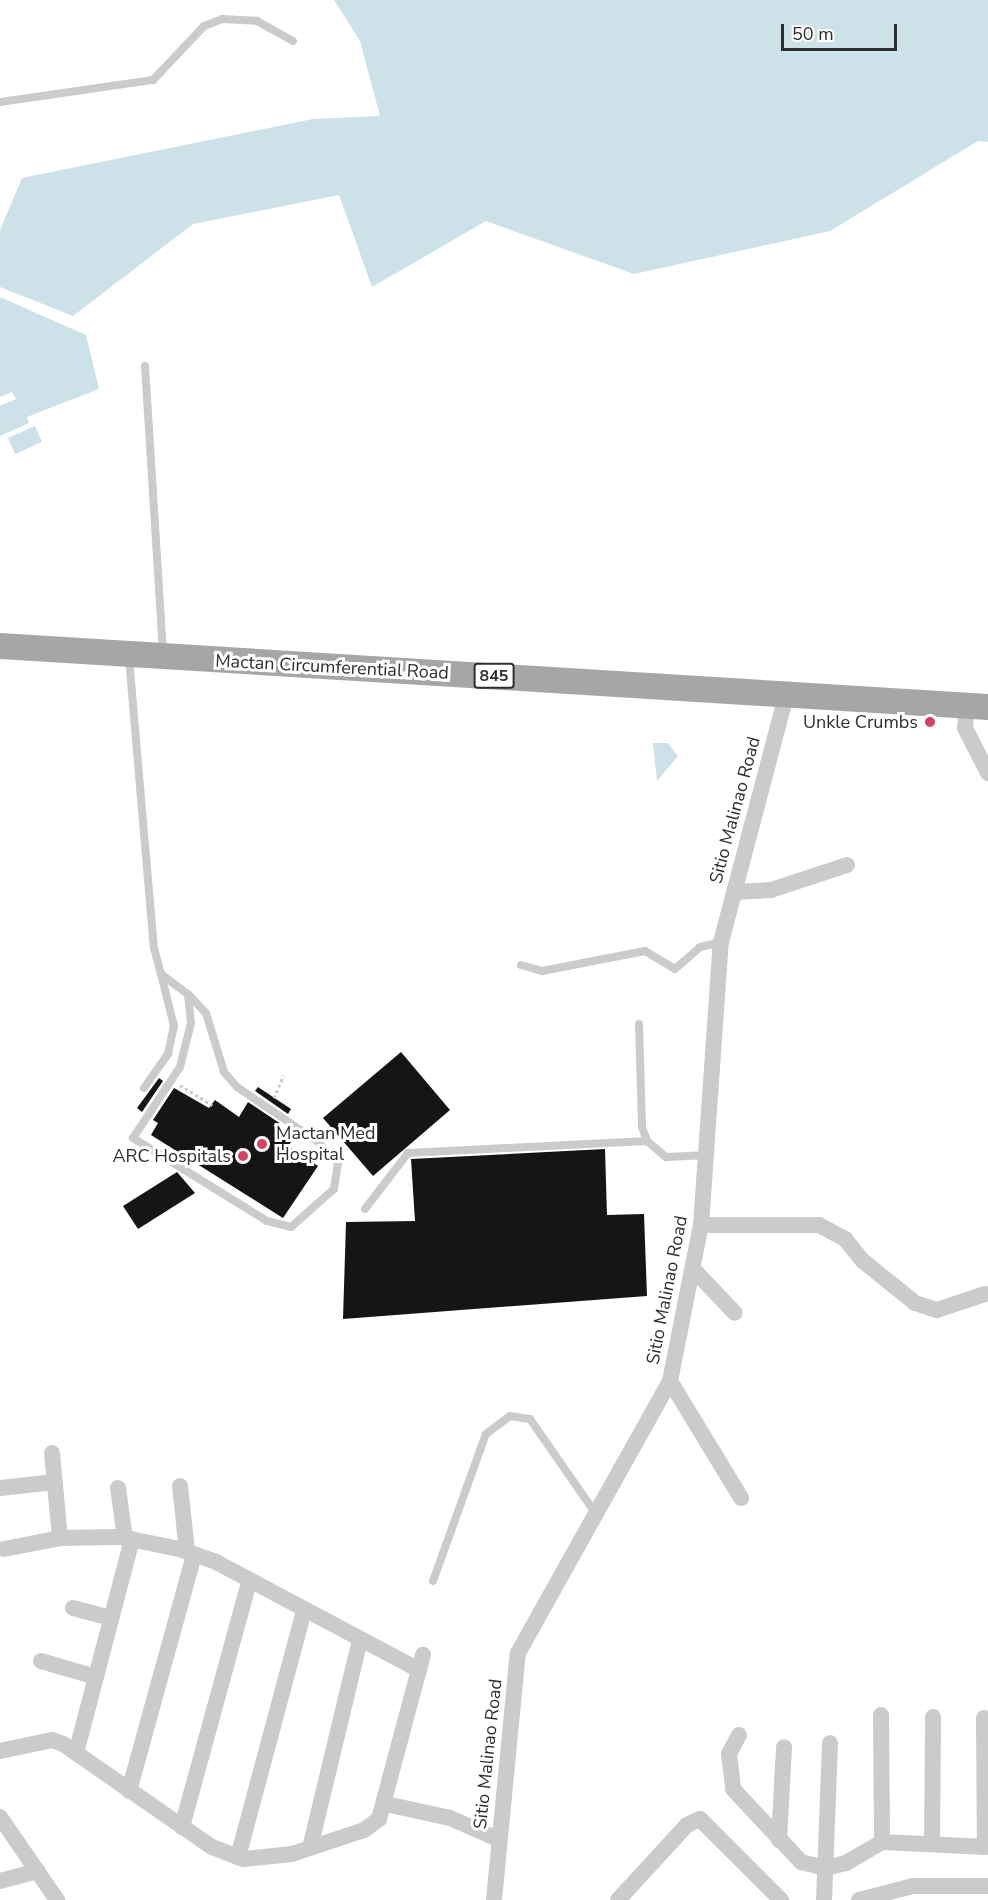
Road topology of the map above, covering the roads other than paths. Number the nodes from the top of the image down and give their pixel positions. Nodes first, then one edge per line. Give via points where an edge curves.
1 (292, 41) dead end
2 (0, 102) edge
3 (145, 366) dead end
4 (0, 646) edge
5 (129, 655) junction
6 (164, 657) junction
7 (787, 693) junction
8 (978, 706) edge
9 (988, 773) edge
10 (847, 865) dead end
11 (734, 892) junction
12 (721, 942) junction
13 (521, 965) dead end
14 (161, 974) junction
15 (188, 994) junction
16 (639, 1024) dead end
17 (144, 1088) dead end
18 (647, 1141) junction
19 (709, 1155) junction
20 (365, 1209) dead end
21 (701, 1225) junction
22 (694, 1270) junction
23 (985, 1293) dead end
24 (735, 1313) dead end
25 (670, 1380) junction
26 (52, 1453) dead end
27 (55, 1482) junction
28 (180, 1486) dead end
29 (0, 1488) edge
30 (118, 1488) dead end
31 (741, 1498) dead end
32 (594, 1511) junction
33 (60, 1538) junction
34 (128, 1539) junction
35 (4, 1550) dead end
36 (191, 1553) junction
37 (433, 1581) dead end
38 (249, 1582) junction
39 (73, 1608) dead end
40 (304, 1610) junction
41 (111, 1618) junction
42 (360, 1640) junction
43 (41, 1661) dead end
44 (96, 1677) junction
45 (881, 1715) dead end
46 (933, 1717) dead end
47 (984, 1718) dead end
48 (739, 1735) dead end
49 (830, 1743) dead end
50 (784, 1747) dead end
51 (0, 1751) edge
52 (76, 1753) junction
53 (129, 1791) junction
54 (386, 1803) junction
55 (5, 1814) edge
56 (182, 1827) junction
57 (498, 1839) junction
58 (779, 1840) junction
59 (882, 1842) junction
60 (932, 1844) junction
61 (987, 1847) edge
62 (310, 1848) junction
63 (238, 1857) junction
64 (825, 1868) junction
65 (38, 1871) junction
66 (0, 1881) edge
67 (988, 1886) edge
68 (57, 1900) edge
69 (494, 1900) edge
70 (618, 1900) edge
71 (781, 1900) edge
72 (824, 1900) edge
73 (860, 1900) edge

1 - 2 lane via 257,21 222,19 204,26 153,80
3 - 6 lane
4 - 5 main road, Mactan Circumferential Road / 845
5 - 6 main road, Mactan Circumferential Road / 845
5 - 14 lane via 154,948
6 - 7 main road, Mactan Circumferential Road / 845
7 - 8 main road, Mactan Circumferential Road / 845
7 - 11 street, Sitio Malinao Road
8 - 9 street via 965,728
10 - 11 street via 771,890
11 - 12 street, Sitio Malinao Road
12 - 13 lane via 700,946 675,969 645,951 542,971
12 - 19 street, Sitio Malinao Road
14 - 15 lane
14 - 17 lane via 174,1026 168,1054
15 - 15 lane via 206,1013 224,1072 237,1087 316,1141 338,1163 334,1189 291,1227 267,1221 133,1138 180,1067 191,1023
16 - 18 lane via 642,1127
18 - 19 lane via 666,1157
18 - 20 lane via 408,1153
19 - 21 street, Sitio Malinao Road
21 - 22 street, Sitio Malinao Road
21 - 23 street via 819,1225 845,1239 862,1261 915,1303 937,1310
22 - 24 street
22 - 25 street, Sitio Malinao Road
25 - 31 street
25 - 32 street, Sitio Malinao Road
26 - 27 street
27 - 29 street
27 - 33 street
28 - 36 street
30 - 34 street
32 - 37 lane via 530,1419 510,1416 486,1434
32 - 57 street, Sitio Malinao Road via 518,1653
33 - 34 street
33 - 35 street
34 - 36 street
34 - 41 street
36 - 38 street
36 - 53 street
38 - 40 street
38 - 56 street
39 - 41 street
40 - 42 street
40 - 63 street
41 - 44 street
42 - 54 street via 421,1663
42 - 62 street
43 - 44 street
44 - 52 street
45 - 59 street
46 - 60 street
47 - 61 street
48 - 58 street via 729,1754 729,1778
49 - 64 street
50 - 58 street
51 - 52 street via 52,1740
52 - 53 street
53 - 56 street
54 - 57 street via 436,1819 450,1818 461,1827
54 - 62 street via 379,1819 364,1830
55 - 65 street
56 - 63 street
57 - 69 street, Sitio Malinao Road
58 - 64 street via 801,1862
59 - 60 street
59 - 64 street via 846,1863
60 - 61 street
62 - 63 street
64 - 72 street
65 - 66 street
65 - 68 street
67 - 73 street via 913,1886
70 - 71 street via 687,1825 700,1819

